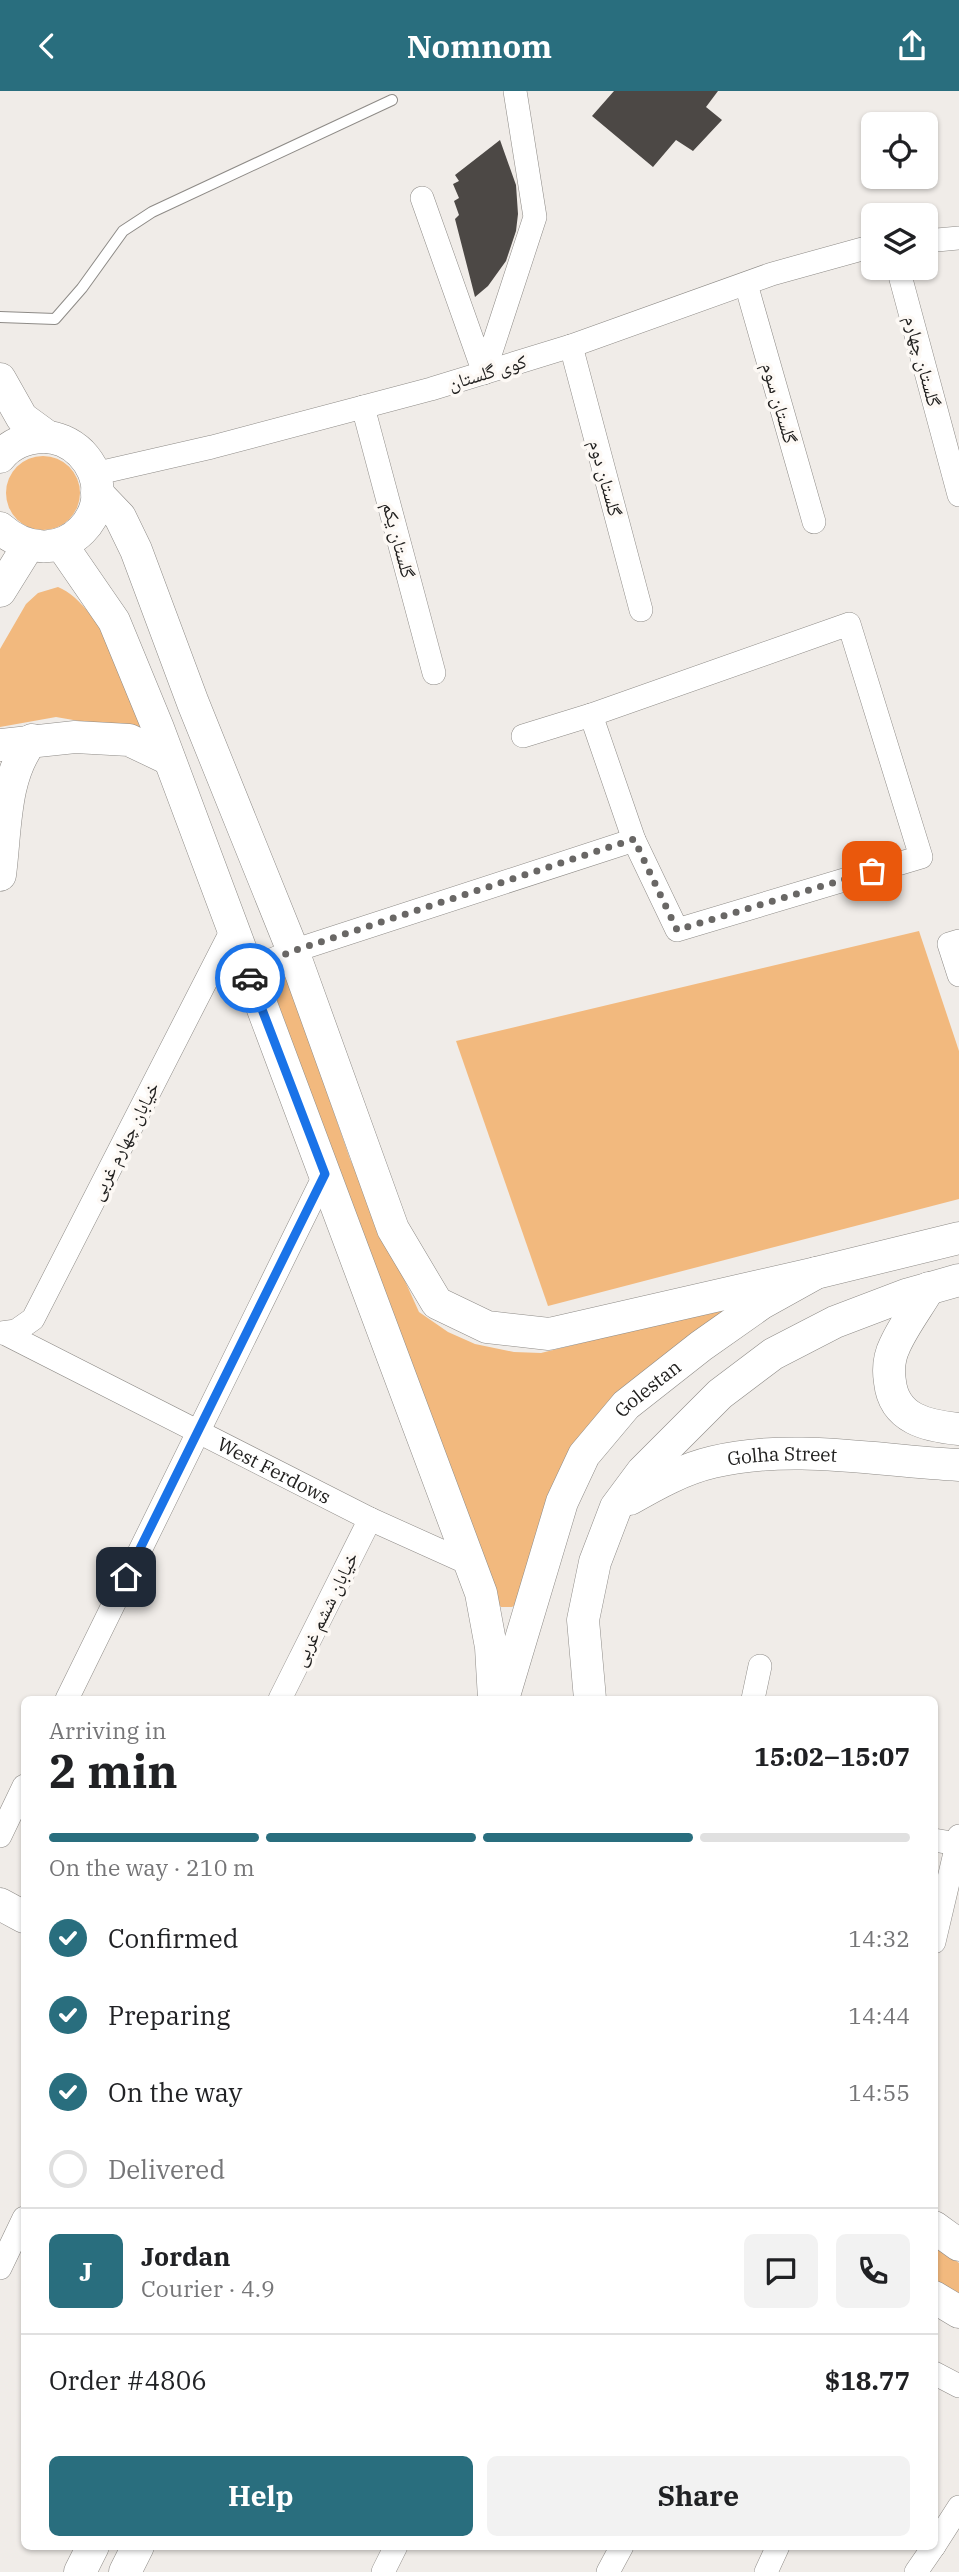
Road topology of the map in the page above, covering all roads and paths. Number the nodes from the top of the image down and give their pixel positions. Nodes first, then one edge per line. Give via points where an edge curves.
1 (515, 91) edge
2 (392, 100) dead end
3 (422, 198) dead end
4 (959, 238) edge
5 (938, 240) edge
6 (861, 250) edge
7 (901, 280) edge
8 (746, 284) junction
9 (0, 317) edge
10 (571, 346) junction
11 (485, 373) junction
12 (0, 379) edge
13 (363, 407) junction
14 (48, 437) junction
15 (0, 457) edge
16 (96, 483) junction
17 (959, 495) edge
18 (814, 522) dead end
19 (0, 528) edge
20 (61, 544) junction
21 (28, 546) junction
22 (0, 590) edge
23 (641, 610) dead end
24 (434, 673) dead end
25 (591, 715) junction
26 (523, 736) dead end
27 (32, 740) junction
28 (0, 745) edge
29 (169, 759) junction
30 (634, 839) junction
31 (0, 874) edge
32 (232, 929) junction
33 (959, 941) edge
34 (293, 951) junction
35 (247, 970) junction
36 (959, 975) edge
37 (325, 1174) junction
38 (959, 1238) edge
39 (816, 1273) junction
40 (944, 1284) edge
41 (2, 1333) edge
42 (959, 1429) edge
43 (197, 1431) junction
44 (959, 1465) edge
45 (617, 1507) junction
46 (370, 1519) junction
47 (470, 1564) junction
48 (760, 1665) dead end
49 (68, 1696) edge
50 (282, 1696) edge
51 (494, 1696) edge
52 (504, 1696) edge
53 (590, 1696) edge
54 (754, 1696) edge
55 (21, 1792) edge
56 (0, 1836) edge
57 (938, 1840) edge
58 (958, 1840) edge
59 (0, 1904) edge
60 (21, 1915) edge
61 (938, 1925) edge
62 (21, 2224) edge
63 (938, 2230) edge
64 (959, 2245) edge
65 (0, 2268) edge
66 (938, 2299) edge
67 (959, 2312) edge
68 (938, 2375) edge
69 (959, 2386) edge
70 (959, 2507) edge
71 (938, 2540) edge
72 (91, 2550) edge
73 (136, 2550) edge
74 (394, 2550) edge
75 (620, 2550) edge
76 (776, 2550) edge
77 (932, 2550) edge
78 (920, 2570) edge
79 (80, 2572) edge
80 (125, 2572) edge
81 (383, 2572) edge
82 (608, 2572) edge
83 (766, 2572) edge

1 - 11 street via 535,217
2 - 9 lane via 152,212 123,231 55,319
3 - 11 street
4 - 5 street
6 - 8 street, کوی گلستان
7 - 17 street, گلستان چهارم
8 - 10 street, کوی گلستان
8 - 18 street, گلستان سوم
10 - 11 street, کوی گلستان
10 - 23 street, گلستان دوم
11 - 13 street, کوی گلستان
12 - 14 main road via 22,418
13 - 16 street, کوی گلستان
13 - 24 street, گلستان یکم
14 - 15 main road via 16,443
14 - 16 main road via 76,449 87,460
16 - 20 main road via 95,509 87,524
16 - 34 main road via 136,550
19 - 21 main road
20 - 21 main road
20 - 29 main road via 114,621
21 - 22 main road
25 - 26 street
25 - 30 street
25 - 30 street via 849,624 921,856 677,930
27 - 28 main road
27 - 29 main road via 130,740
27 - 31 main road via 20,755 9,793
29 - 32 main road
30 - 34 street
32 - 35 main road
32 - 41 street, خیابان چهارم غربی via 33,1319 16,1331
33 - 36 street via 949,944
34 - 35 street
34 - 39 main road via 393,1229 437,1303 487,1328 549,1334
35 - 37 main road
37 - 43 street
37 - 47 main road
38 - 39 main road, Golestan
39 - 52 main road, Golestan via 762,1303 701,1346 626,1405 584,1455 562,1502
40 - 42 main road via 894,1346 888,1369 900,1411 923,1424
40 - 45 main road via 835,1322 773,1354 720,1394 642,1472
41 - 43 street, West Ferdows
43 - 46 street, West Ferdows
43 - 49 street
44 - 45 main road, Golha Street via 797,1453 755,1455 711,1462 671,1476
45 - 53 main road via 595,1562 583,1620
46 - 47 street, West Ferdows
46 - 50 street, خیابان ششم غربی
47 - 51 main road via 481,1593 491,1647
48 - 54 street
55 - 56 street
57 - 58 street
58 - 61 street
59 - 60 main road
62 - 65 street
63 - 64 main road
66 - 67 main road
68 - 69 street
70 - 71 street
72 - 79 main road
73 - 80 main road
74 - 81 street
75 - 82 street
76 - 83 street
77 - 78 street

